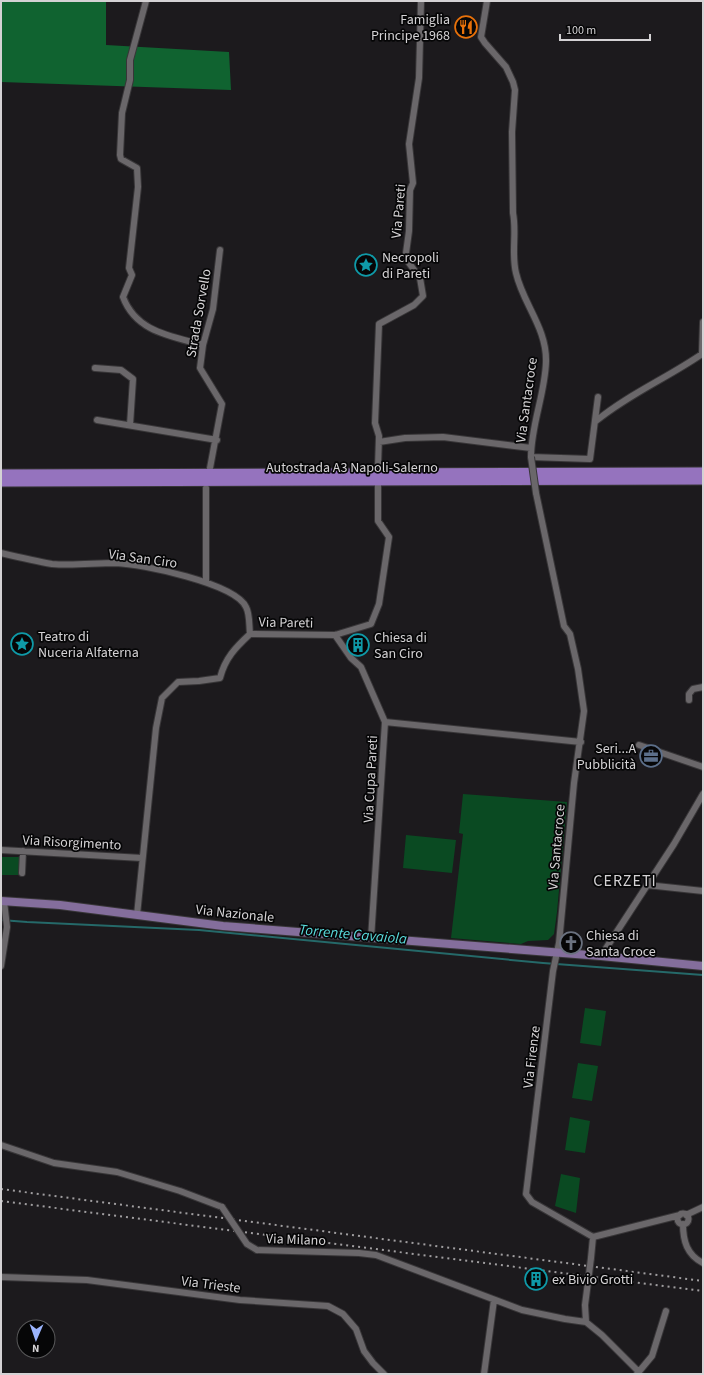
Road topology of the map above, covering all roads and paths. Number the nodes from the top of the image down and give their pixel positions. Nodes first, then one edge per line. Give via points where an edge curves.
1 (146, 1) edge
2 (421, 1) edge
3 (487, 1) edge
4 (220, 250) dead end
5 (703, 322) edge
6 (203, 345) junction
7 (95, 368) dead end
8 (598, 398) dead end
9 (97, 420) dead end
10 (596, 421) junction
11 (130, 425) junction
12 (217, 440) junction
13 (379, 442) junction
14 (531, 448) junction
15 (531, 457) junction
16 (378, 466) dead end
17 (210, 468) dead end
18 (703, 472) edge
19 (1, 474) edge
20 (703, 480) edge
21 (1, 482) edge
22 (378, 485) dead end
23 (206, 488) dead end
24 (1, 553) edge
25 (206, 582) junction
26 (250, 634) junction
27 (335, 635) junction
28 (703, 687) edge
29 (689, 700) dead end
30 (385, 722) junction
31 (581, 742) junction
32 (638, 746) dead end
33 (703, 767) edge
34 (703, 794) edge
35 (1, 850) edge
36 (23, 851) junction
37 (142, 858) junction
38 (22, 873) dead end
39 (647, 886) junction
40 (703, 891) edge
41 (2, 901) edge
42 (137, 915) junction
43 (371, 939) junction
44 (558, 955) junction
45 (601, 956) junction
46 (1, 966) edge
47 (703, 966) edge
48 (1, 1145) edge
49 (703, 1207) edge
50 (682, 1219) junction
51 (593, 1238) junction
52 (703, 1263) edge
53 (1, 1277) edge
54 (494, 1300) junction
55 (666, 1311) dead end
56 (586, 1322) junction
57 (638, 1373) edge
58 (384, 1374) edge
59 (484, 1374) edge

1 - 6 street via 130,60 130,80 122,114 120,155 121,159 137,168 138,187 129,268 132,275 123,297 128,310 146,327
2 - 13 street, Via Pareti via 418,78 409,144 412,183 406,253 409,263 420,278 423,296 414,305 379,324 375,423
3 - 14 street, Via Santacroce via 481,36 484,43 506,67 515,90 512,132 515,272 540,329 546,361
4 - 6 street, Strada Sorvello via 213,309
5 - 10 street via 702,354 678,371 626,398
6 - 12 street, Strada Sorvello via 200,368 222,404
7 - 11 street via 121,370 133,379
8 - 10 street
9 - 11 street
10 - 15 street via 590,459
11 - 12 street
12 - 17 street, Strada Sorvello
13 - 14 street via 443,437
13 - 16 street, Via Pareti
14 - 15 street, Via Santacroce
15 - 31 street, Via Santacroce, bridge via 564,626 570,634 578,668 584,711
18 - 19 highway, Autostrada A3 Napoli-Salerno
20 - 21 highway, Autostrada A3 Napoli-Salerno
22 - 27 street, Via Pareti via 378,521 389,538 379,604 371,624
23 - 25 street
24 - 25 street, Via San Ciro via 52,564 117,564 159,570
25 - 26 street, Via San Ciro via 234,595 246,606
26 - 27 street, Via Pareti
26 - 37 street, Via Pareti via 233,649 223,666 220,678 178,682 162,698 156,728
27 - 30 street, Via Cupa Pareti via 360,667
28 - 29 street via 693,689 689,694
30 - 31 street
30 - 43 street, Via Cupa Pareti
31 - 44 street, Via Santacroce via 573,791
32 - 33 street
34 - 39 street
35 - 36 street, Via Risorgimento
36 - 37 street, Via Risorgimento
36 - 38 street
37 - 42 street, Via Pareti
39 - 40 street
39 - 45 street
41 - 42 main road, Via Nazionale
41 - 46 street via 7,928
42 - 43 main road, Via Nazionale via 223,926
43 - 44 main road, Via Nazionale
44 - 45 main road, Via Nazionale
44 - 51 street, Via Firenze via 553,971 526,1194 532,1202
45 - 47 main road, Via Nazionale
48 - 54 street, Via Milano, bridge via 54,1163 117,1172 222,1207 247,1244 257,1250 359,1253 376,1256
49 - 50 street
50 - 51 street via 662,1220
50 - 52 street via 683,1236 688,1251
51 - 56 street, bridge via 585,1305
53 - 58 street, Via Trieste via 87,1280 240,1300 328,1306 343,1314 356,1329 364,1351
54 - 56 street, Via Milano via 522,1310
54 - 59 street
55 - 57 street via 652,1356
56 - 57 street

